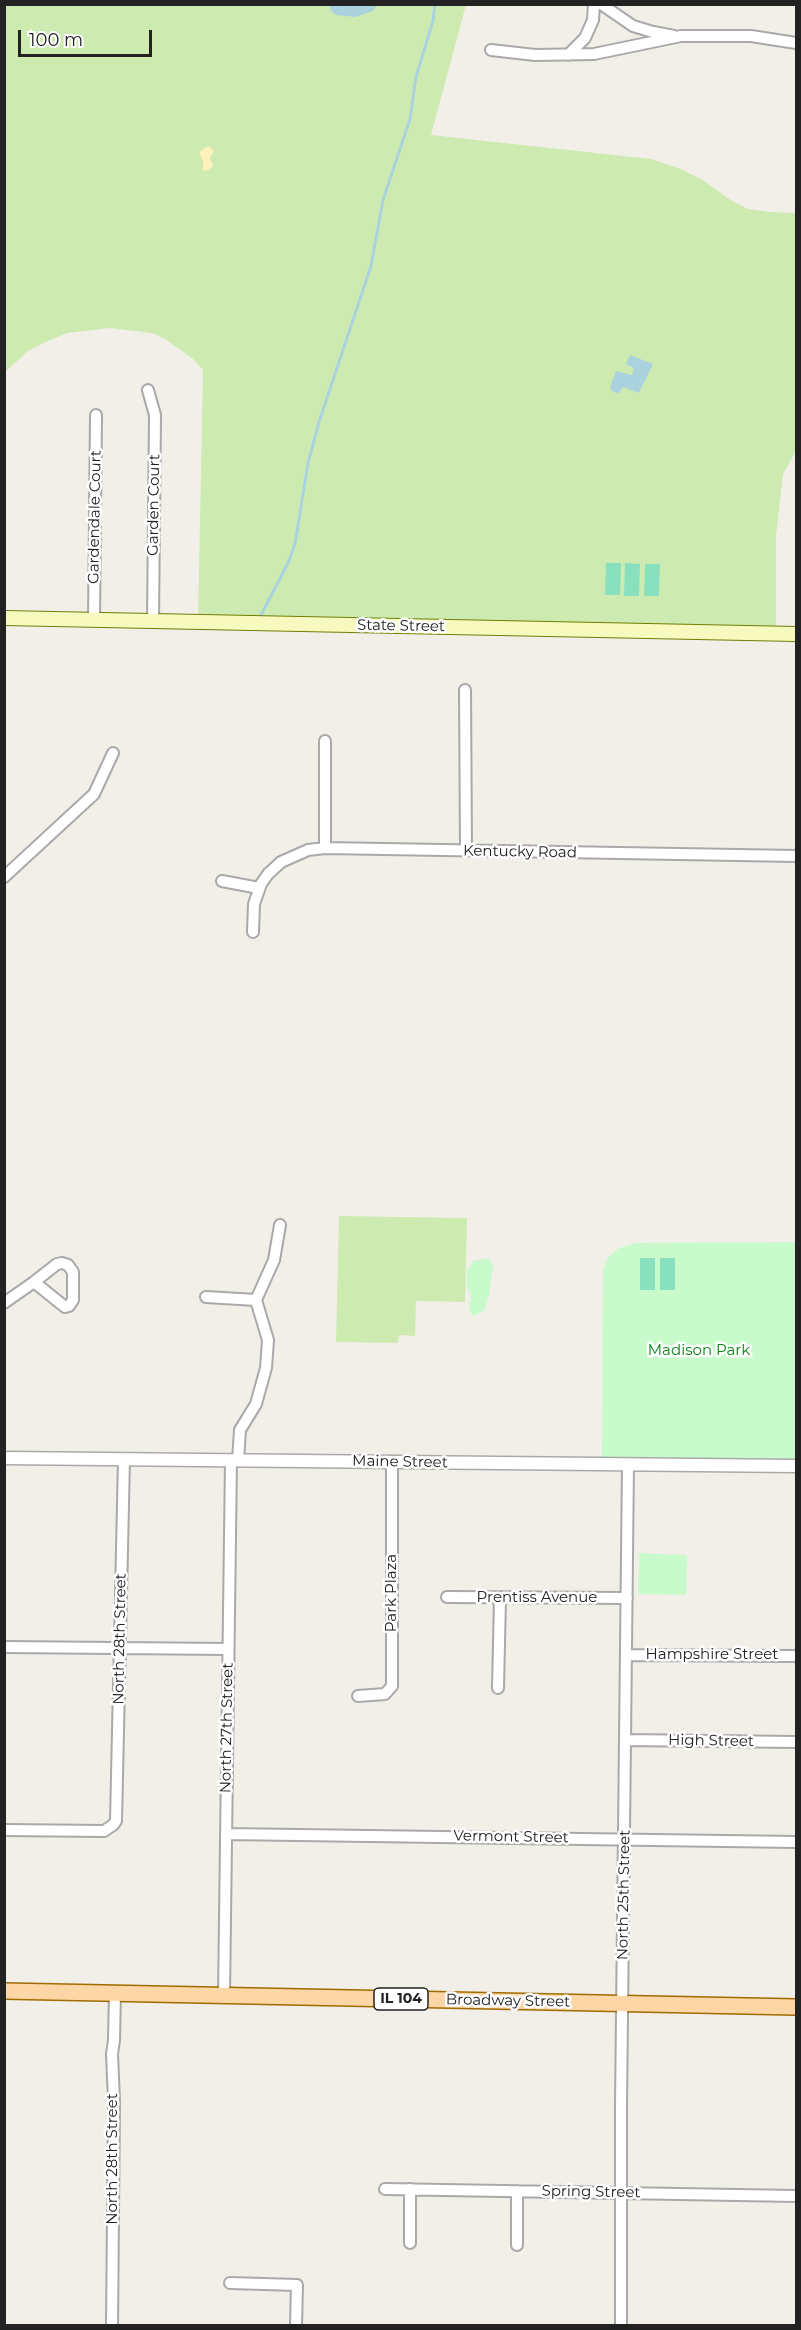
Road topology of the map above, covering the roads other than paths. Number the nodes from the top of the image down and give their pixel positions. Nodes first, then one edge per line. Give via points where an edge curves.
1 (594, 4) edge
2 (601, 4) edge
3 (681, 36) junction
4 (796, 43) edge
5 (491, 50) dead end
6 (568, 56) junction
7 (148, 390) dead end
8 (96, 415) dead end
9 (4, 618) edge
10 (94, 620) junction
11 (153, 621) junction
12 (796, 634) edge
13 (465, 690) dead end
14 (325, 741) dead end
15 (113, 753) dead end
16 (325, 848) junction
17 (466, 851) junction
18 (796, 856) edge
19 (4, 877) edge
20 (222, 881) dead end
21 (259, 888) junction
22 (253, 932) dead end
23 (280, 1224) dead end
24 (34, 1282) dead end
25 (206, 1297) dead end
26 (256, 1300) junction
27 (4, 1303) edge
28 (4, 1458) edge
29 (124, 1460) junction
30 (234, 1460) junction
31 (392, 1462) junction
32 (628, 1464) junction
33 (796, 1466) edge
34 (447, 1597) dead end
35 (500, 1598) junction
36 (627, 1598) junction
37 (4, 1647) edge
38 (120, 1648) junction
39 (228, 1649) junction
40 (627, 1655) junction
41 (796, 1656) edge
42 (498, 1688) dead end
43 (358, 1696) dead end
44 (626, 1740) junction
45 (796, 1742) edge
46 (4, 1830) edge
47 (226, 1834) junction
48 (625, 1839) junction
49 (796, 1842) edge
50 (4, 1991) edge
51 (115, 1993) junction
52 (224, 1995) junction
53 (622, 2003) junction
54 (796, 2007) edge
55 (385, 2189) dead end
56 (410, 2189) junction
57 (517, 2191) junction
58 (620, 2193) junction
59 (796, 2196) edge
60 (410, 2243) dead end
61 (517, 2245) dead end
62 (230, 2283) dead end
63 (112, 2325) edge
64 (296, 2325) edge
65 (621, 2325) edge

1 - 6 street via 593,20 585,38
2 - 3 street via 633,26
3 - 4 street via 751,36
3 - 6 street via 618,51
5 - 6 street
7 - 11 street, Garden Court via 156,415
8 - 10 street, Gardendale Court
9 - 10 main road, State Street
10 - 11 main road, State Street
11 - 12 main road, State Street
13 - 17 street
14 - 16 street
15 - 19 street via 94,794
16 - 17 street, Kentucky Road
16 - 21 street, Kentucky Road via 286,858
17 - 18 street, Kentucky Road
20 - 21 street
21 - 22 street, Kentucky Road
23 - 26 street via 274,1260
24 - 27 street
25 - 26 street
26 - 30 street, North 27th Street via 266,1330 267,1360 256,1404 240,1430
28 - 29 street, Maine Street
29 - 30 street, Maine Street
29 - 38 street, North 28th Street
30 - 31 street, Maine Street
30 - 39 street, North 27th Street
31 - 32 street, Maine Street
31 - 43 street, Park Plaza via 392,1686 385,1694
32 - 33 street, Maine Street
32 - 36 street, North 25th Street
34 - 35 street, Prentiss Avenue
35 - 36 street, Prentiss Avenue
35 - 42 street
36 - 40 street, North 25th Street
37 - 38 street
38 - 39 street
38 - 46 street, North 28th Street via 113,1825 104,1831
39 - 47 street, North 27th Street
40 - 41 street, Hampshire Street
40 - 44 street, North 25th Street
44 - 45 street, High Street
44 - 48 street, North 25th Street
47 - 48 street, Vermont Street
47 - 52 street, North 27th Street
48 - 49 street, Vermont Street
48 - 53 street, North 25th Street
50 - 51 main road, Broadway Street / IL 104
51 - 52 main road, Broadway Street / IL 104
51 - 63 street, North 28th Street
52 - 53 main road, Broadway Street / IL 104
53 - 54 main road, Broadway Street / IL 104
53 - 58 street, North 25th Street
55 - 56 street, Spring Street
56 - 57 street, Spring Street
56 - 60 street
57 - 58 street, Spring Street
57 - 61 street
58 - 59 street, Spring Street
58 - 65 street, North 25th Street
62 - 64 street via 297,2285

